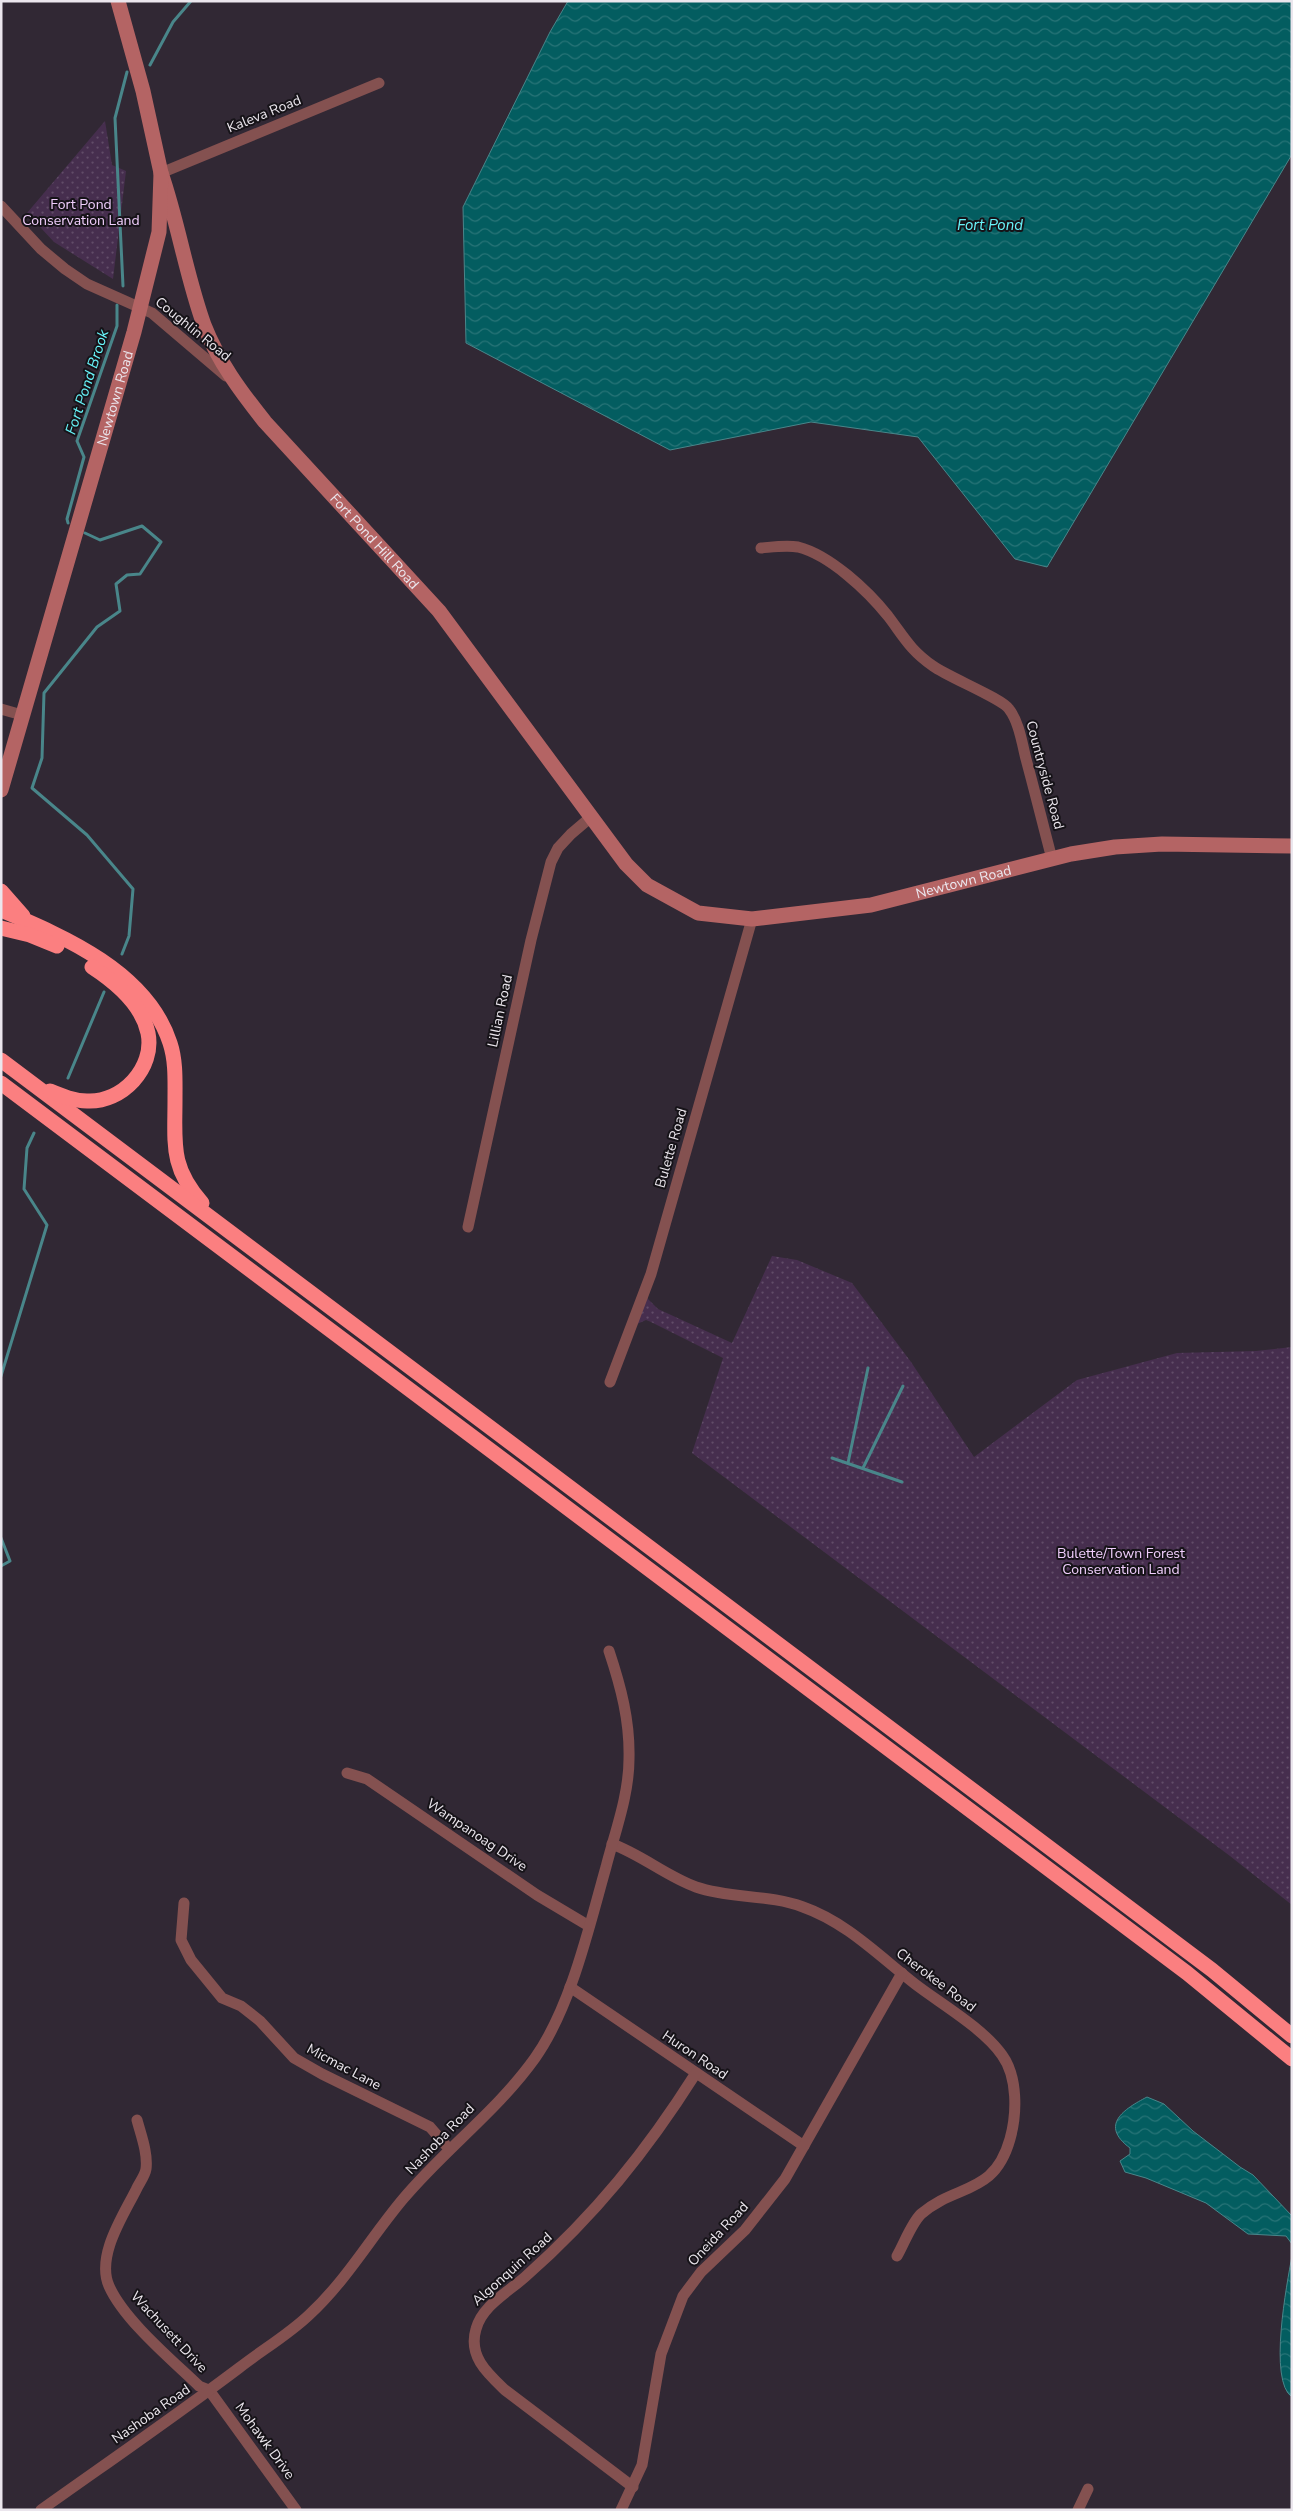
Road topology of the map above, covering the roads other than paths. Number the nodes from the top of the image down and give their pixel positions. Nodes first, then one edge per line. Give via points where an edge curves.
1 (118, 1) edge
2 (379, 84) dead end
3 (161, 173) junction
4 (1, 206) edge
5 (141, 307) junction
6 (242, 394) junction
7 (761, 548) dead end
8 (1, 708) edge
9 (22, 715) junction
10 (1, 790) edge
11 (592, 817) junction
12 (1292, 846) edge
13 (1052, 858) junction
14 (644, 882) joint
15 (1, 891) edge
16 (1, 910) edge
17 (752, 919) junction
18 (34, 924) junction
19 (4, 930) edge
20 (1, 1060) edge
21 (1, 1083) edge
22 (34, 1085) junction
23 (222, 1227) junction
24 (468, 1227) dead end
25 (610, 1382) dead end
26 (609, 1651) dead end
27 (347, 1773) dead end
28 (612, 1844) junction
29 (184, 1903) dead end
30 (589, 1926) junction
31 (902, 1973) junction
32 (570, 1987) junction
33 (1292, 2036) edge
34 (1292, 2059) edge
35 (696, 2073) junction
36 (137, 2120) dead end
37 (804, 2146) junction
38 (449, 2149) junction
39 (897, 2256) dead end
40 (209, 2390) junction
41 (633, 2487) junction
42 (1088, 2489) dead end
43 (41, 2510) edge
44 (296, 2510) edge
45 (621, 2510) edge
46 (1078, 2510) edge

1 - 3 street, Newtown Road
2 - 3 street, Kaleva Road
3 - 5 street, Newtown Road via 159,232
3 - 6 street, Fort Pond Hill Road via 204,324
4 - 5 street, Coughlin Road via 65,269 87,284
5 - 6 street, Coughlin Road via 218,368
5 - 9 street, Newtown Road
6 - 11 street, Fort Pond Hill Road via 440,611
7 - 13 street, Countryside Road via 797,547 837,568 880,607 917,654 950,677 1009,708
8 - 9 street
9 - 10 street, Newtown Road
11 - 14 street, Fort Pond Hill Road via 626,864
11 - 24 street, Lillian Road via 558,848 551,862
12 - 13 street, Newtown Road via 1162,844 1114,847
13 - 17 street, Newtown Road via 871,905
14 - 17 street, Newtown Road via 698,913
15 - 18 highway via 19,914
16 - 18 highway
17 - 25 street, Bulette Road via 651,1274
18 - 23 highway via 121,975 153,1008 171,1044 175,1065 178,1165 188,1187
19 - 22 highway via 52,944 96,970 135,1005 148,1034 148,1051 143,1067 135,1080 113,1096 87,1101 72,1099
20 - 22 highway
21 - 34 highway via 1187,1973
22 - 23 highway
23 - 33 highway via 1172,1940
26 - 28 street, Nashoba Road via 623,1693 630,1761
27 - 30 street, Wampanoag Drive via 367,1780 432,1821
28 - 30 street, Nashoba Road
28 - 31 street, Cherokee Road via 676,1879 698,1887 725,1894 773,1898 834,1920
29 - 38 street, Micmac Lane via 181,1940 191,1960 222,1998 241,2006 260,2021 294,2058 430,2127
30 - 32 street, Nashoba Road
31 - 37 street, Oneida Road
31 - 39 street, Cherokee Road via 957,2013 1002,2054 1010,2070 1014,2114 1010,2139 996,2170 983,2182 920,2215
32 - 35 street, Huron Road
32 - 38 street, Nashoba Road via 552,2031 535,2058 514,2084
35 - 37 street, Huron Road
35 - 41 street, Algonquin Road via 604,2201 563,2243 491,2306 475,2330 473,2345 477,2358 505,2390
36 - 40 street, Wachusett Drive via 146,2169 110,2242 108,2285 143,2331 199,2386
37 - 41 street, Oneida Road via 785,2179 745,2230 701,2272 683,2296 661,2354 642,2465
38 - 40 street, Nashoba Road via 404,2198 311,2314
40 - 43 street, Nashoba Road
40 - 44 street, Mohawk Drive
41 - 45 street, Oneida Road
42 - 46 street

